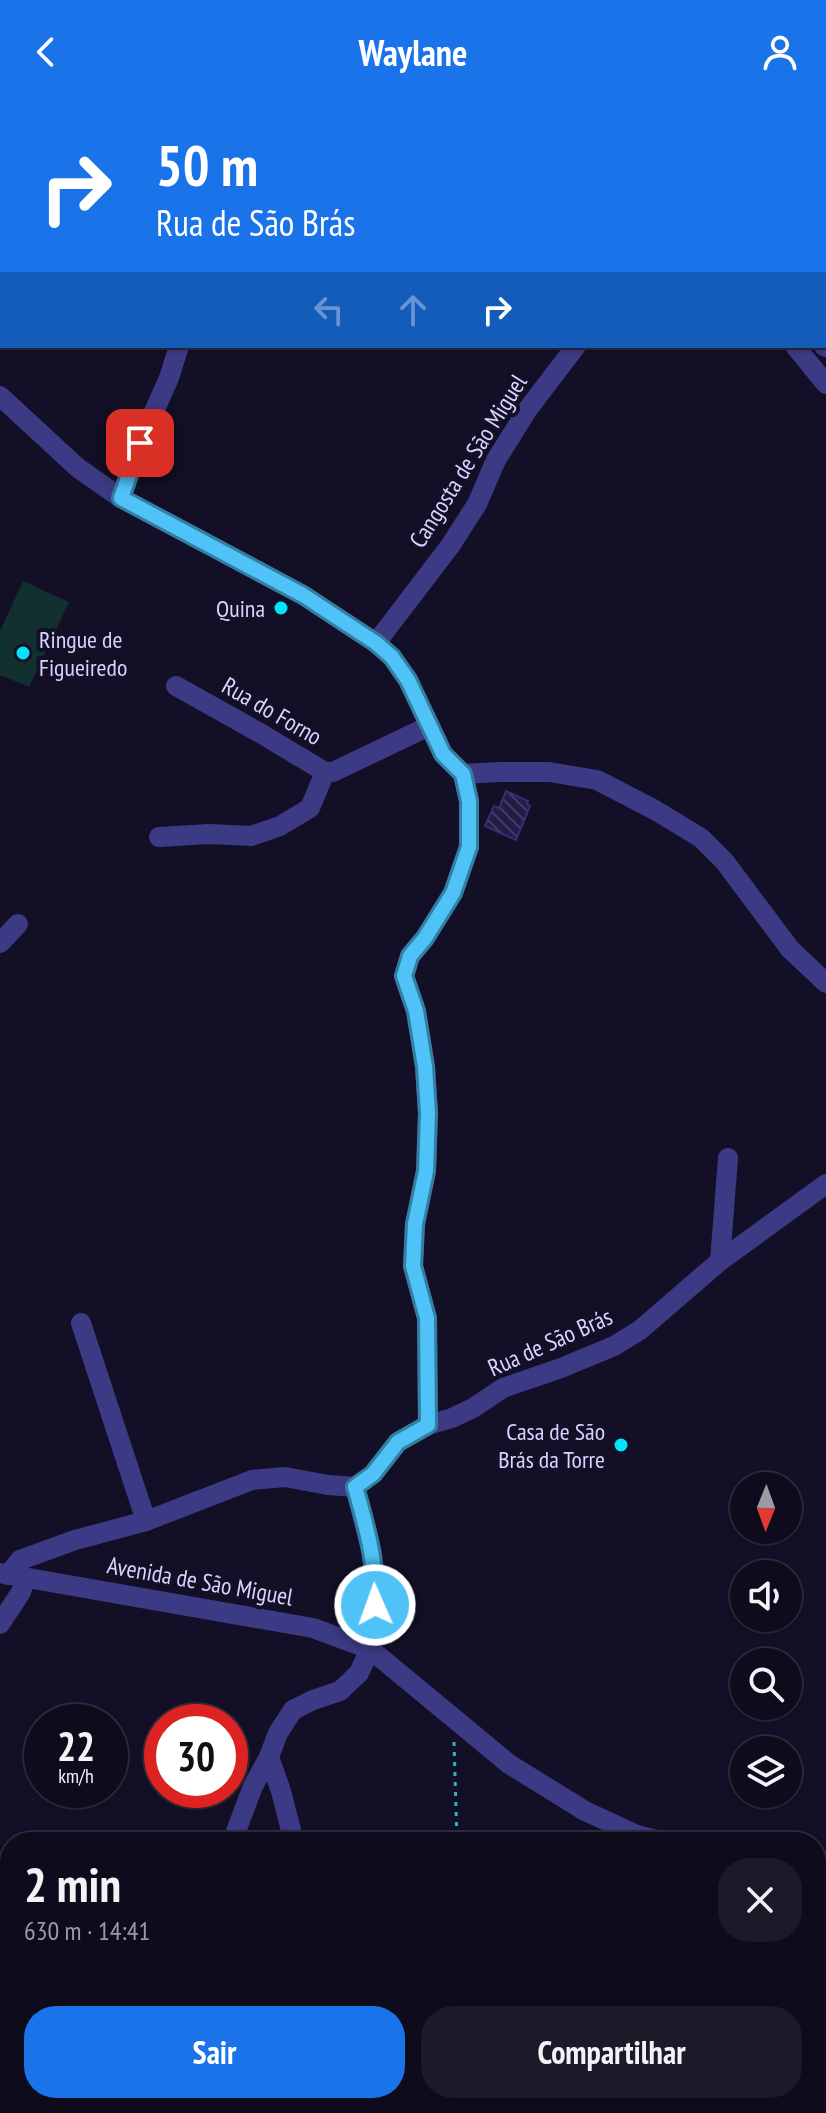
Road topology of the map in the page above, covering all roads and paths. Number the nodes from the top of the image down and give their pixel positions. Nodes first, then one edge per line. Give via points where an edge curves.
1 (178, 348) edge
2 (574, 348) edge
3 (797, 348) edge
4 (826, 384) edge
5 (0, 396) edge
6 (121, 498) junction
7 (376, 643) junction
8 (176, 686) dead end
9 (429, 726) junction
10 (325, 772) junction
11 (463, 774) junction
12 (159, 837) dead end
13 (18, 924) dead end
14 (0, 943) edge
15 (826, 983) edge
16 (728, 1158) dead end
17 (826, 1184) edge
18 (720, 1261) junction
19 (81, 1323) dead end
20 (428, 1425) junction
21 (355, 1487) junction
22 (146, 1521) junction
23 (11, 1575) edge
24 (0, 1624) edge
25 (370, 1649) junction
26 (454, 1720) junction
27 (269, 1757) junction
28 (236, 1832) edge
29 (291, 1832) edge
30 (457, 1832) edge
31 (630, 1832) edge

1 - 6 street
2 - 7 street, Cangosta de São Miguel via 528,409 450,546
3 - 4 street
5 - 6 street via 78,468
6 - 7 street via 303,595
7 - 9 street via 408,680
8 - 10 street, Rua do Forno
9 - 10 street, Rua do Forno
9 - 11 street via 443,754
10 - 12 street via 310,808 280,826 251,836
11 - 15 street via 549,772 597,780 655,810 701,838 725,862 790,949
11 - 20 street via 469,847 453,893 410,956 404,976 416,1011 428,1113 413,1266 427,1318
13 - 14 street
16 - 18 street
17 - 18 street, Rua de São Brás
18 - 20 street, Rua de São Brás via 614,1346 503,1388 473,1408
19 - 22 street
20 - 21 street, Rua de São Brás via 398,1442 373,1474
21 - 22 street via 285,1477 252,1480
21 - 25 street via 376,1586
22 - 23 street via 20,1560
23 - 24 street via 21,1592
23 - 25 street, Avenida de São Miguel via 313,1628
25 - 26 street, Avenida de São Miguel
25 - 27 street via 359,1673 340,1691 293,1710
26 - 30 path
26 - 31 street, Avenida de São Miguel via 509,1764
27 - 28 street
27 - 29 street

